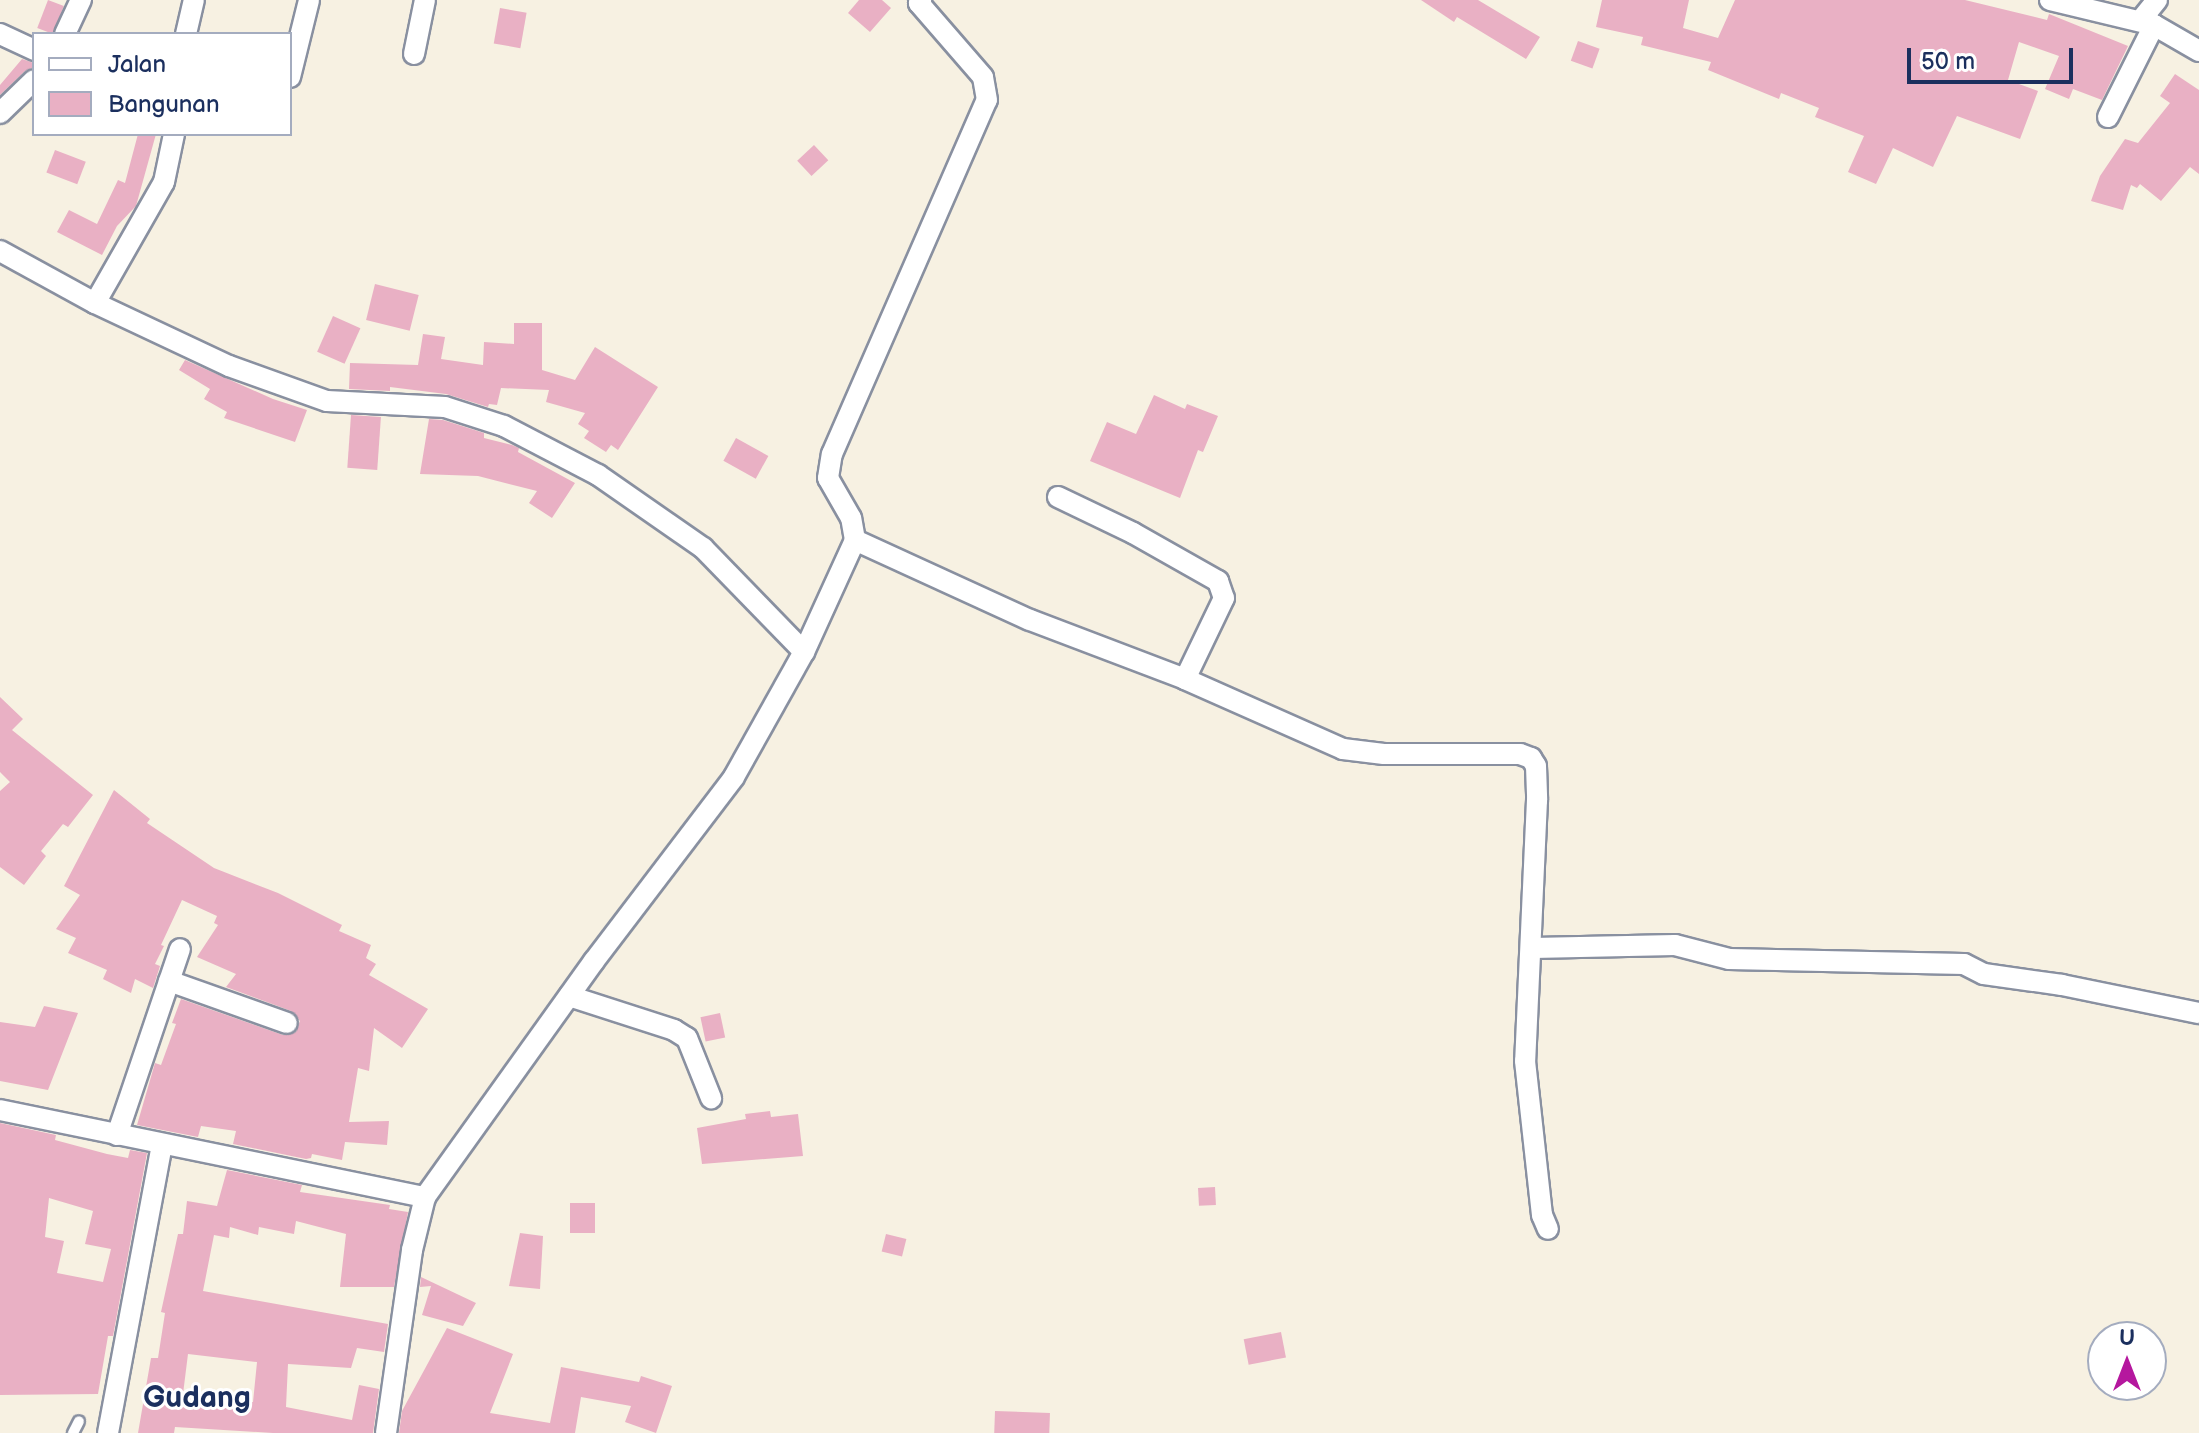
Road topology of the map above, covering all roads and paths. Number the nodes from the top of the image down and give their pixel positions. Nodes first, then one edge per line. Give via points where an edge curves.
1 (81, 0) edge
2 (194, 0) edge
3 (309, 0) edge
4 (425, 0) edge
5 (2050, 0) edge
6 (2157, 0) edge
7 (917, 1) edge
8 (2147, 23) junction
9 (66, 32) edge
10 (186, 32) edge
11 (0, 34) edge
12 (32, 49) edge
13 (2199, 51) edge
14 (414, 54) dead end
15 (292, 69) edge
16 (32, 82) edge
17 (0, 113) edge
18 (2108, 117) dead end
19 (174, 136) edge
20 (0, 251) edge
21 (95, 303) junction
22 (1058, 497) dead end
23 (855, 540) junction
24 (804, 652) junction
25 (1185, 679) junction
26 (1533, 948) junction
27 (180, 949) dead end
28 (169, 981) junction
29 (569, 996) junction
30 (2199, 1013) edge
31 (287, 1023) dead end
32 (711, 1098) dead end
33 (0, 1110) edge
34 (117, 1135) junction
35 (162, 1144) junction
36 (425, 1197) junction
37 (1548, 1229) dead end
38 (79, 1421) dead end
39 (73, 1433) edge
40 (108, 1433) edge
41 (386, 1433) edge

1 - 9 street
2 - 10 street
3 - 15 street
4 - 14 street
5 - 8 street
6 - 8 street
7 - 23 street via 983,77 987,100 832,454 828,478 851,518
8 - 13 street
8 - 18 street
11 - 12 street
16 - 17 street
19 - 21 street via 164,182
20 - 21 street
21 - 24 street via 229,366 327,401 445,407 504,426 598,475 703,548
22 - 25 street via 1218,581 1224,598
23 - 24 street
23 - 25 street via 1030,620
24 - 29 street via 734,777
25 - 26 street via 1343,749 1531,758 1537,779
26 - 30 street via 1675,945 1729,959 1964,964 1992,975
26 - 37 street via 1525,1061 1542,1215
27 - 28 street
28 - 31 street
28 - 34 street
29 - 32 street via 687,1038
29 - 36 street
33 - 34 street
34 - 35 street
35 - 36 street
35 - 40 street
36 - 41 street via 412,1250
38 - 39 lane

